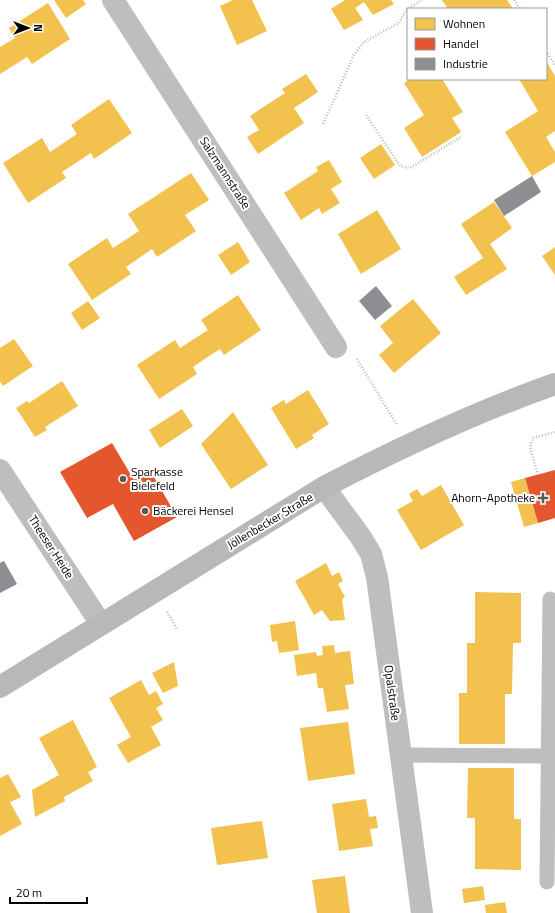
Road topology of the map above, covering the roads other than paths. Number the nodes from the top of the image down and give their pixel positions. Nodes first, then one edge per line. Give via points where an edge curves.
1 (113, 0) edge
2 (336, 347) road end
3 (555, 384) edge
4 (0, 470) edge
5 (324, 487) junction
6 (550, 599) dead end
7 (101, 624) junction
8 (0, 687) edge
9 (401, 755) junction
10 (549, 756) junction
11 (547, 882) dead end
12 (422, 913) edge

1 - 2 street, Salzmannstraße
3 - 5 main road, Jöllenbecker Straße via 409,444
4 - 7 street, Theeser Heide
5 - 7 main road, Jöllenbecker Straße
5 - 9 street, Opalstraße via 371,554
6 - 10 lane
7 - 8 main road, Jöllenbecker Straße
9 - 10 lane
9 - 12 street, Opalstraße
10 - 11 lane

